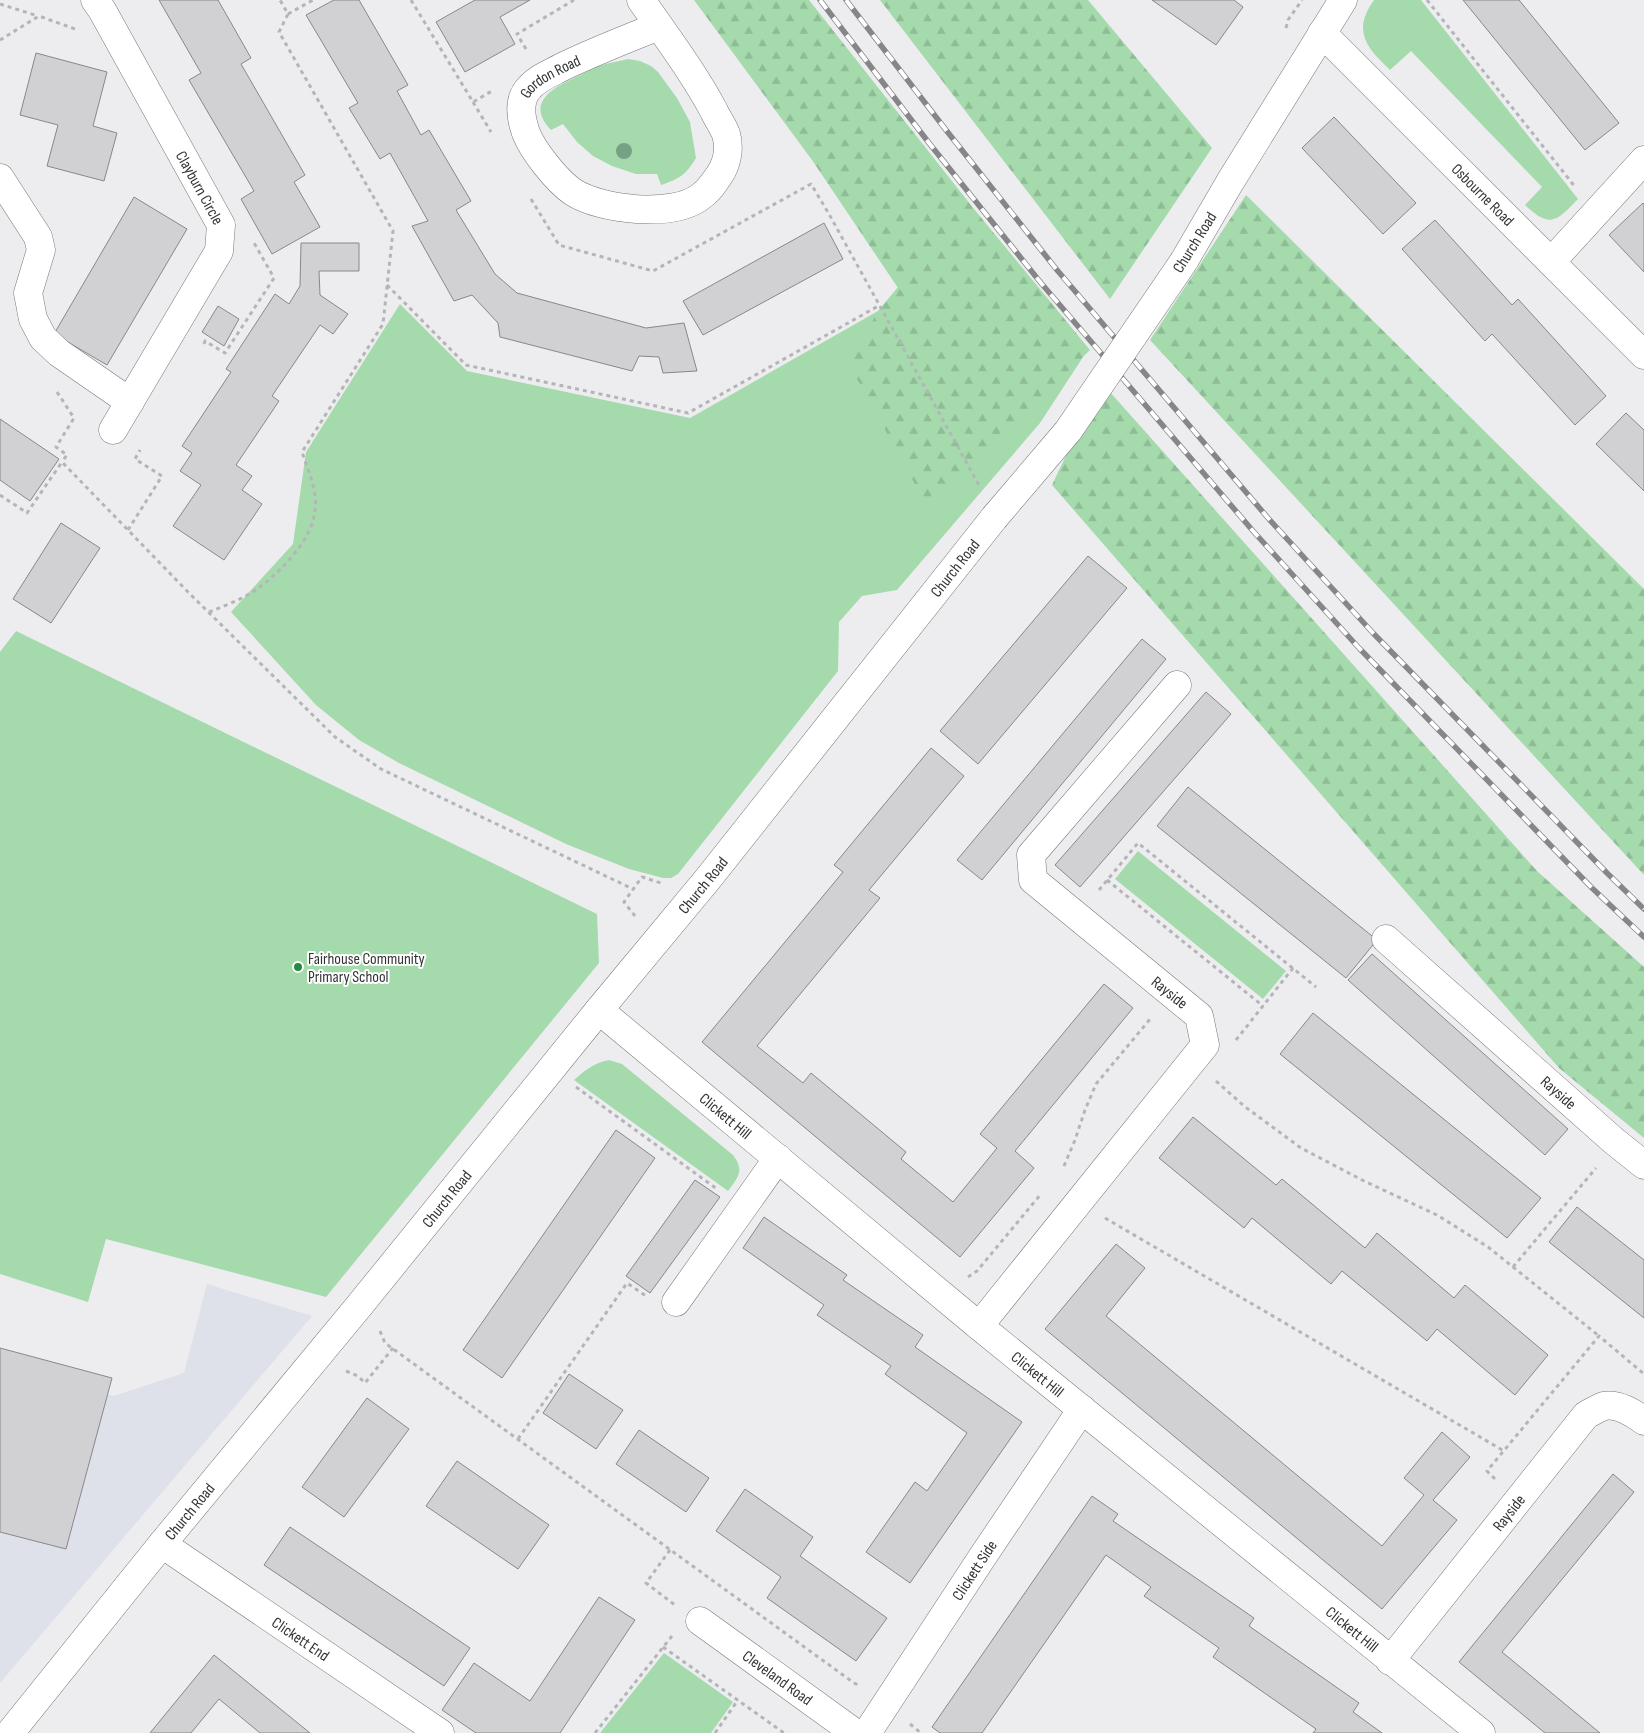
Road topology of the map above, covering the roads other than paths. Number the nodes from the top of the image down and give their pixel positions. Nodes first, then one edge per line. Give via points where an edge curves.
1 (94, 0) edge
2 (641, 0) edge
3 (1343, 0) edge
4 (659, 26) junction
5 (1322, 33) junction
6 (1644, 160) edge
7 (0, 178) edge
8 (1550, 262) junction
9 (1644, 355) edge
10 (130, 402) junction
11 (113, 430) dead end
12 (1177, 685) dead end
13 (1386, 939) dead end
14 (599, 1010) junction
15 (778, 1158) junction
16 (1644, 1165) edge
17 (663, 1301) road end
18 (979, 1326) junction
19 (1082, 1409) junction
20 (1644, 1421) edge
21 (162, 1544) junction
22 (690, 1615) road end
23 (1390, 1660) junction
24 (10, 1733) edge
25 (440, 1733) edge
26 (855, 1733) edge
27 (867, 1733) edge
28 (1481, 1733) edge

1 - 10 street, Clayburn Circle via 220,225 219,250
2 - 4 street, Gordon Road
3 - 5 street, Church Road
4 - 4 street, Gordon Road via 708,99 726,135 728,154 722,170 713,186 699,198 681,206 622,208 587,200 567,187 544,163 527,137 520,118 522,102 529,88 547,75
5 - 8 street, Osbourne Road
5 - 14 street, Church Road, bridge via 1184,261 1068,431 994,518 707,880
6 - 8 street
7 - 10 street via 38,237 41,250 28,293 33,319 43,338 59,353
8 - 9 street, Osbourne Road
10 - 11 street, Clayburn Circle
12 - 18 street, Rayside via 1030,854 1033,880 1199,1016 1205,1045
13 - 16 street, Rayside
14 - 15 street, Clickett Hill
14 - 21 street, Church Road
15 - 17 street
15 - 18 street, Clickett Hill
18 - 19 street, Clickett Hill
19 - 23 street, Clickett Hill
19 - 27 street, Clickett Side
20 - 23 street, Rayside via 1616,1407 1604,1406 1586,1415
21 - 24 street, Church Road
21 - 25 street, Clickett End
22 - 26 street, Cleveland Road
23 - 28 street, Clickett Hill

